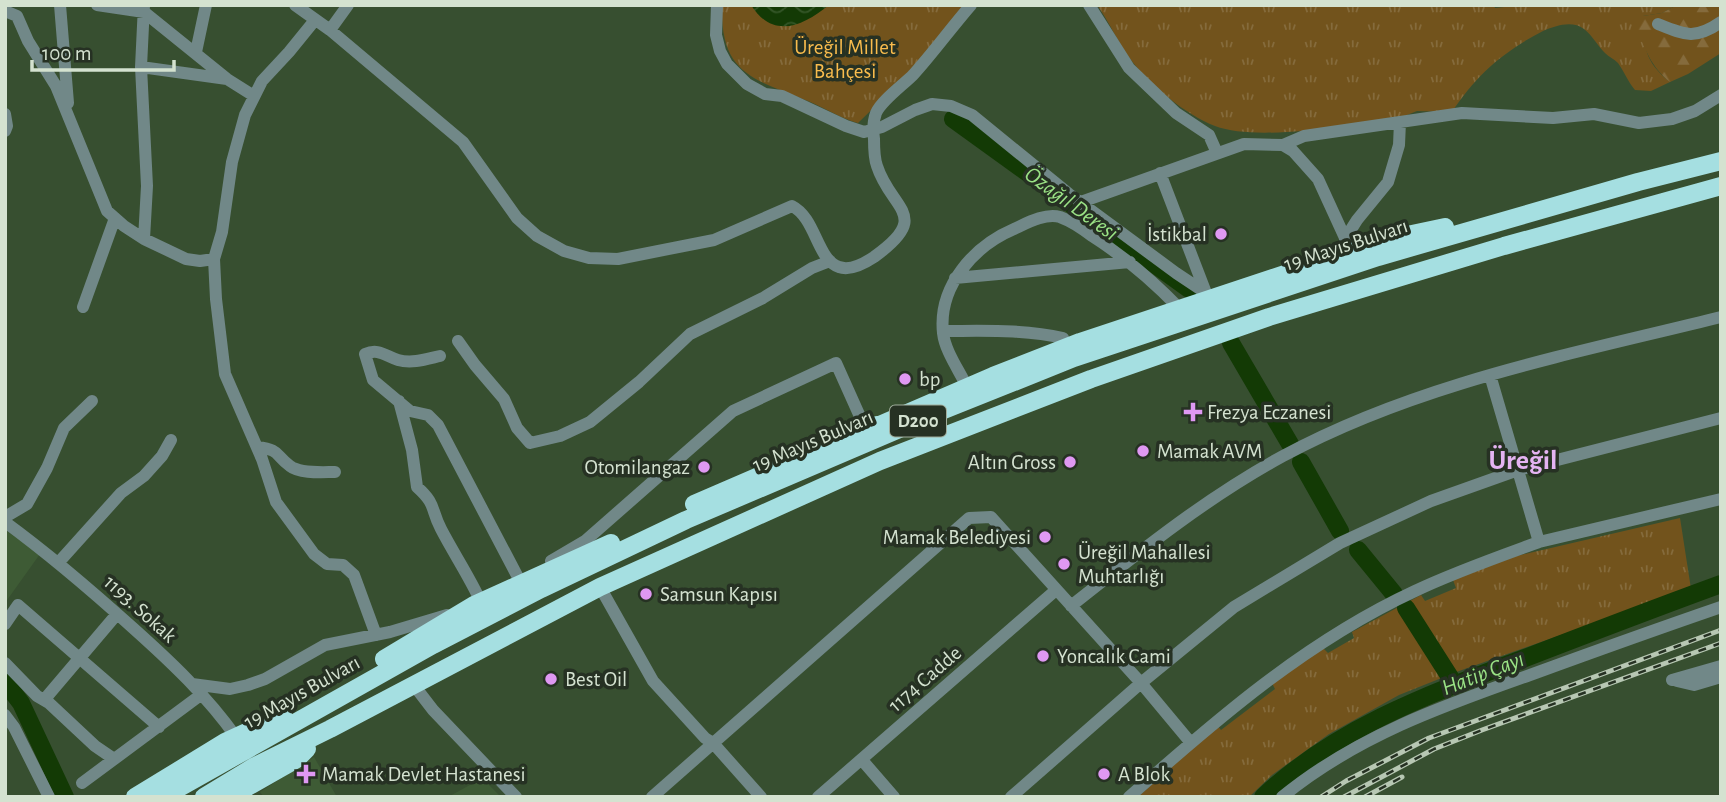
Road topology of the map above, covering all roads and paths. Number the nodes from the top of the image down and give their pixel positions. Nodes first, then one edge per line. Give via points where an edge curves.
1 (60, 5) edge
2 (97, 5) edge
3 (206, 5) edge
4 (295, 5) edge
5 (348, 5) edge
6 (717, 5) edge
7 (971, 5) edge
8 (1089, 5) edge
9 (144, 9) edge
10 (5, 11) edge
11 (315, 20) junction
12 (1721, 22) edge
13 (1658, 24) dead end
14 (330, 30) junction
15 (196, 52) junction
16 (141, 67) junction
17 (227, 79) junction
18 (1721, 95) edge
19 (254, 96) junction
20 (5, 114) edge
21 (69, 115) junction
22 (1400, 122) junction
23 (873, 130) junction
24 (5, 131) edge
25 (1283, 145) junction
26 (1217, 153) junction
27 (1721, 161) edge
28 (1160, 173) junction
29 (1721, 186) edge
30 (1081, 202) junction
31 (115, 218) junction
32 (1504, 221) junction
33 (144, 239) junction
34 (1348, 245) junction
35 (214, 259) junction
36 (830, 261) junction
37 (1130, 262) junction
38 (955, 278) junction
39 (1255, 283) junction
40 (1207, 296) junction
41 (1241, 302) junction
42 (83, 307) dead end
43 (1179, 308) junction
44 (1721, 317) edge
45 (943, 331) junction
46 (1063, 338) dead end
47 (458, 341) dead end
48 (440, 356) dead end
49 (1490, 375) junction
50 (967, 387) junction
51 (92, 401) dead end
52 (399, 401) junction
53 (1721, 418) edge
54 (872, 427) junction
55 (170, 440) dead end
56 (257, 447) junction
57 (1518, 470) junction
58 (335, 472) dead end
59 (791, 475) junction
60 (1721, 499) edge
61 (5, 519) edge
62 (1539, 542) junction
63 (551, 561) dead end
64 (59, 562) junction
65 (522, 583) junction
66 (600, 587) junction
67 (1056, 590) junction
68 (475, 605) junction
69 (1071, 606) junction
70 (1721, 607) edge
71 (117, 614) junction
72 (5, 624) edge
73 (376, 635) junction
74 (79, 657) junction
75 (5, 663) edge
76 (1721, 666) edge
77 (1721, 677) edge
78 (1141, 683) junction
79 (192, 684) junction
80 (413, 684) junction
81 (202, 694) junction
82 (44, 699) junction
83 (5, 715) edge
84 (159, 727) junction
85 (330, 729) junction
86 (236, 737) junction
87 (713, 743) junction
88 (1191, 743) junction
89 (114, 759) junction
90 (862, 760) junction
91 (82, 783) dead end
92 (49, 797) edge
93 (135, 797) edge
94 (163, 797) edge
95 (204, 797) edge
96 (230, 797) edge
97 (516, 797) edge
98 (652, 797) edge
99 (761, 797) edge
100 (818, 797) edge
101 (894, 797) edge
102 (1010, 797) edge
103 (1129, 797) edge
104 (1282, 797) edge

1 - 21 street
2 - 9 street
3 - 15 street
4 - 11 street
5 - 14 street
6 - 23 street via 720,51 747,84 846,126
7 - 23 street via 879,108
8 - 26 street via 1129,68 1176,113 1209,135
9 - 15 street
9 - 16 street
10 - 21 street via 17,16
11 - 14 street
11 - 19 street
12 - 13 street via 1693,36
14 - 36 street via 463,142 517,218 564,251 618,259 714,240 792,206 802,211
15 - 17 street
16 - 17 street
16 - 33 street via 147,186
17 - 19 street
18 - 22 street via 1672,119 1639,123 1594,114 1553,118 1462,113
19 - 35 street via 232,162
20 - 24 street
21 - 31 street via 107,211
22 - 25 street via 1304,136
22 - 34 street via 1399,145 1388,182 1357,220
23 - 30 street via 932,104 951,106 972,115
23 - 36 street via 876,164 901,205 902,229 893,243 864,263 846,268
25 - 26 street via 1244,144
25 - 34 street via 1318,179
26 - 28 street
27 - 32 highway, 19 Mayıs Bulvarı / D200
28 - 30 street
28 - 40 street
29 - 66 highway, 19 Mayıs Bulvarı / D200 via 1282,313 1091,379 880,461
30 - 40 street
31 - 33 street
31 - 42 street
32 - 34 highway
32 - 41 highway, 19 Mayıs Bulvarı / D200
33 - 35 street via 186,259
34 - 39 highway
35 - 56 street via 225,374
36 - 47 street via 690,334 590,422 530,443 517,428 504,399
37 - 38 street
37 - 38 street via 1058,216 995,237
37 - 43 street
38 - 45 street via 945,306
39 - 40 highway
39 - 41 highway
40 - 43 highway
41 - 59 highway, 19 Mayıs Bulvarı / D200 via 1074,358
43 - 50 highway
44 - 49 street
45 - 46 street
45 - 50 street
48 - 52 street via 416,361 398,360 382,352 365,355 373,380
49 - 57 street
49 - 69 street via 1348,424 1283,456 1182,518
50 - 54 highway
51 - 61 street via 64,428 27,504
52 - 65 street via 438,425
52 - 68 street via 417,487 431,500 440,526 466,570
53 - 57 street
54 - 59 highway
54 - 63 street via 836,363 733,411 585,541
54 - 65 highway
55 - 64 street via 144,476 121,493
56 - 58 street via 274,449 290,467
56 - 73 street via 276,502 314,554 327,564 343,565 354,575
57 - 62 street
57 - 78 street via 1431,501 1340,543 1234,607
59 - 94 highway, 19 Mayıs Bulvarı / D200 via 481,620
60 - 62 street
61 - 64 street, 1193. Sokak
62 - 88 street via 1413,591 1321,643 1252,691
64 - 71 street, 1193. Sokak
65 - 68 highway
66 - 80 highway, 19 Mayıs Bulvarı / D200
66 - 87 street via 653,681
67 - 69 street
67 - 87 street via 992,517 969,518
67 - 90 street, 1174 Cadde
68 - 73 street
68 - 86 highway via 338,686
69 - 78 street
70 - 104 street via 1385,730
71 - 74 street
71 - 79 street, 1193. Sokak
72 - 74 street via 18,605
73 - 79 street via 325,645 248,685 230,689
74 - 82 street
74 - 84 street
75 - 82 street
76 - 77 street via 1671,680 1694,685
78 - 88 street
78 - 102 street
79 - 81 street, 1193. Sokak
80 - 85 highway, 19 Mayıs Bulvarı / D200
80 - 97 street
81 - 84 street
81 - 86 street, 1193. Sokak
82 - 89 street
83 - 92 street
84 - 89 street
85 - 95 highway, 19 Mayıs Bulvarı / D200
85 - 96 highway via 297,759
86 - 93 highway
87 - 98 street
87 - 99 street
88 - 103 street
89 - 91 street
90 - 100 street, 1174 Cadde
90 - 101 street

